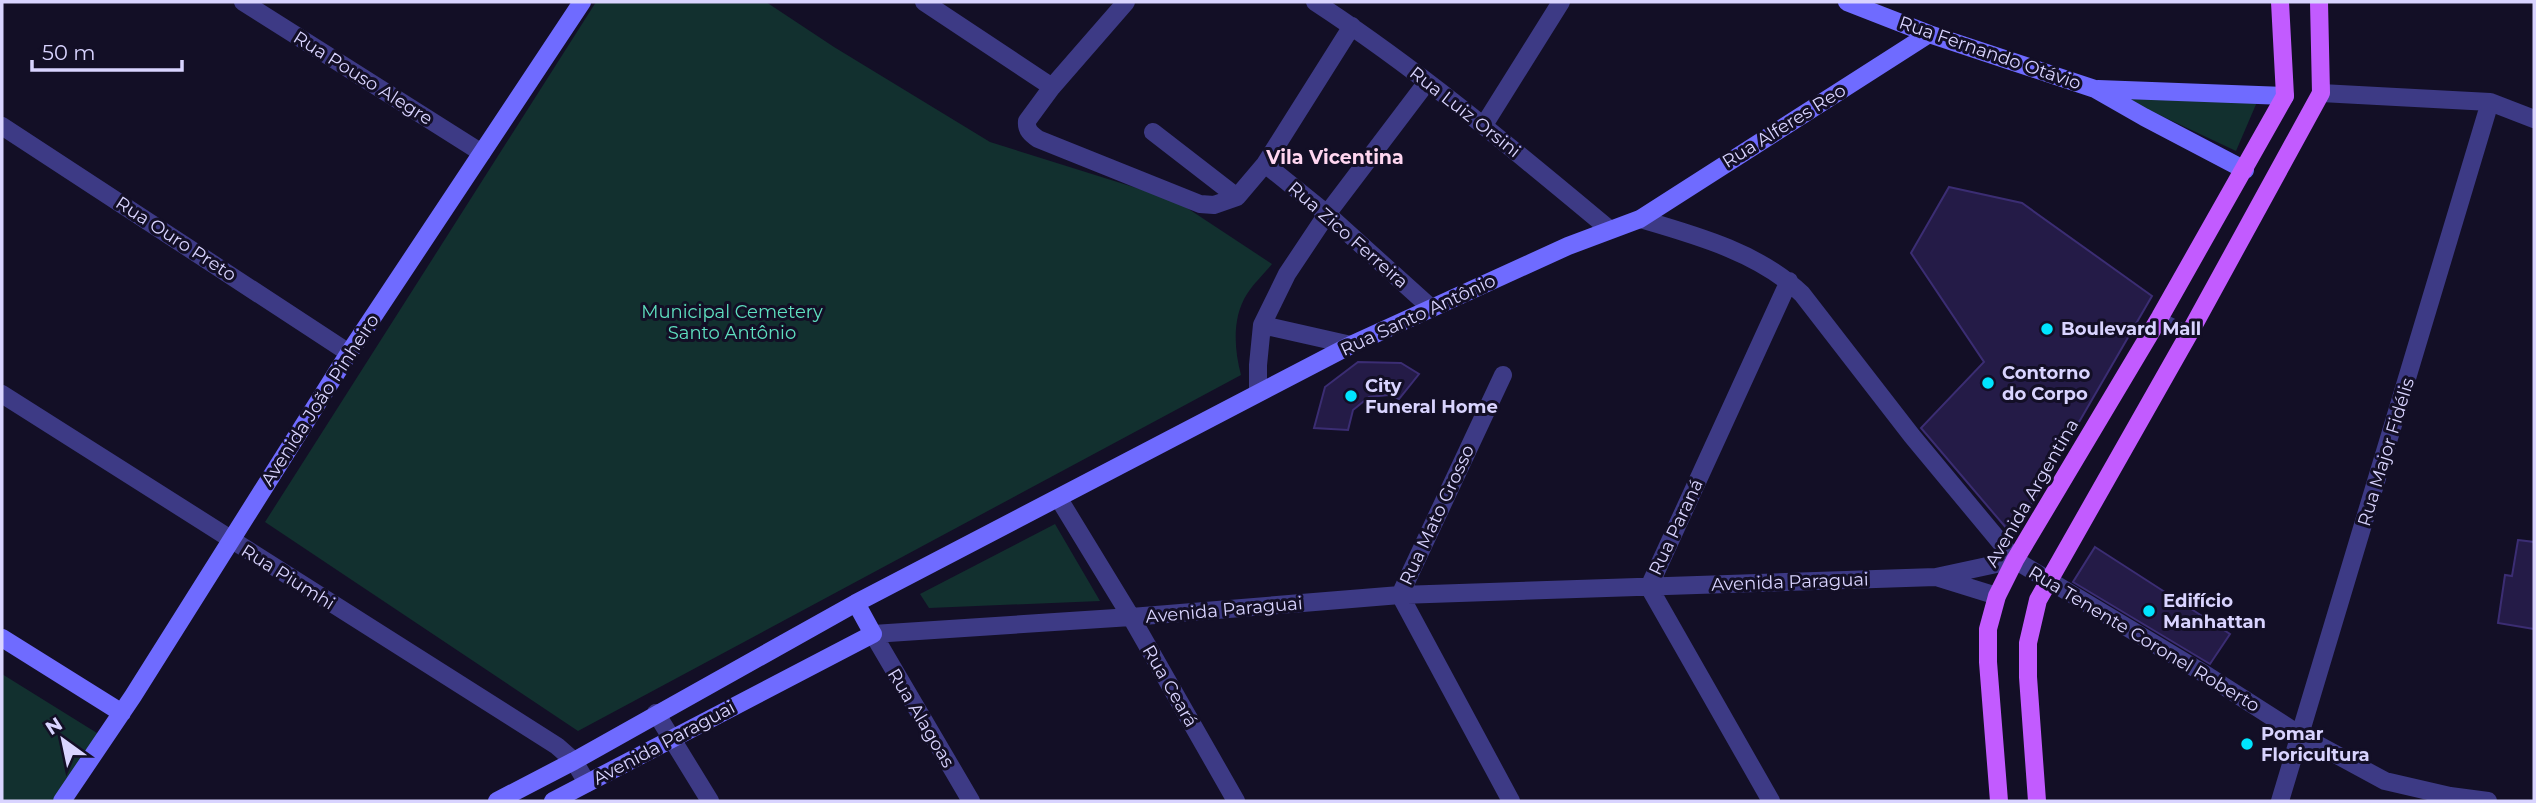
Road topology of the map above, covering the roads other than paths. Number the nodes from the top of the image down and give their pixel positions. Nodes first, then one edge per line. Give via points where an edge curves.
1 (243, 2) edge
2 (582, 2) edge
3 (924, 2) edge
4 (1126, 2) edge
5 (1315, 2) edge
6 (1561, 2) edge
7 (1847, 2) edge
8 (2280, 2) edge
9 (2319, 2) edge
10 (1352, 26) junction
11 (1929, 34) junction
12 (1427, 82) junction
13 (1052, 87) junction
14 (2095, 89) junction
15 (2321, 93) junction
16 (2285, 96) junction
17 (2490, 103) junction
18 (2534, 119) edge
19 (1483, 125) junction
20 (2, 126) edge
21 (1153, 132) dead end
22 (482, 153) junction
23 (1265, 164) junction
24 (2245, 170) junction
25 (1237, 197) junction
26 (1327, 214) junction
27 (1640, 219) junction
28 (1609, 229) junction
29 (1788, 281) junction
30 (1430, 307) junction
31 (2160, 317) junction
32 (1262, 325) junction
33 (2190, 332) junction
34 (1351, 345) junction
35 (349, 353) junction
36 (1503, 375) dead end
37 (1258, 393) junction
38 (2, 394) edge
39 (1059, 499) junction
40 (231, 541) junction
41 (2015, 560) junction
42 (1936, 577) junction
43 (2047, 580) junction
44 (1649, 587) junction
45 (1400, 595) junction
46 (1997, 596) junction
47 (856, 603) junction
48 (1131, 617) junction
49 (873, 634) junction
50 (2, 638) edge
51 (122, 713) junction
52 (656, 713) junction
53 (2300, 735) junction
54 (672, 738) junction
55 (574, 761) junction
56 (587, 783) junction
57 (62, 801) edge
58 (497, 801) edge
59 (554, 801) edge
60 (710, 801) edge
61 (971, 801) edge
62 (1236, 801) edge
63 (1511, 801) edge
64 (1771, 801) edge
65 (1999, 801) edge
66 (2037, 801) edge
67 (2280, 801) edge
68 (2488, 801) edge

1 - 22 street, Rua Pouso Alegre
2 - 22 street, Avenida João Pinheiro
3 - 13 street
4 - 13 street
5 - 10 street, Rua Luiz Orsini
6 - 19 street
7 - 11 street, Rua Fernando Otávio
8 - 16 main road
9 - 15 main road
10 - 12 street, Rua Luiz Orsini
10 - 23 street
11 - 14 street, Rua Fernando Otávio
11 - 27 street, Rua Alferes Reo
12 - 19 street, Rua Luiz Orsini
12 - 26 street
13 - 25 street via 1027,121 1028,130 1038,139 1200,204 1214,205
14 - 16 street
14 - 24 street
15 - 17 street
15 - 33 main road
16 - 24 main road, Avenida Argentina
17 - 18 street
17 - 53 street, Rua Major Fidélis
19 - 28 street, Rua Luiz Orsini
20 - 35 street, Rua Ouro Preto
21 - 25 street
22 - 35 street, Avenida João Pinheiro
23 - 25 street
23 - 26 street, Rua Zico Ferreira
24 - 31 main road, Avenida Argentina
26 - 30 street, Rua Zico Ferreira
26 - 32 street via 1287,274
27 - 28 street, Rua Santo Antônio
27 - 29 street via 1713,242
28 - 30 street, Rua Santo Antônio
29 - 41 street, Rua Tenente Coronel Roberto
29 - 44 street, Rua Paraná
30 - 34 street, Rua Santo Antônio
31 - 33 lane
31 - 41 main road, Avenida Argentina
32 - 34 street
32 - 37 street
33 - 43 main road
34 - 37 street, Rua Santo Antônio
35 - 40 street, Avenida João Pinheiro
36 - 45 street, Rua Mato Grosso
37 - 39 street, Rua Santo Antônio
38 - 40 street, Rua Piumhi
39 - 47 street, Avenida Paraguai
39 - 48 street, Rua Ceará
40 - 51 street, Avenida João Pinheiro
40 - 55 street, Rua Piumhi
41 - 42 street, Avenida Paraguai
41 - 43 street, Rua Tenente Coronel Roberto
41 - 46 main road, Avenida Argentina
42 - 44 street, Avenida Paraguai
42 - 46 street, Avenida Paraguai
43 - 53 street, Rua Tenente Coronel Roberto
43 - 66 main road via 2028,643
44 - 45 street, Avenida Paraguai
44 - 64 street, Rua Paraná
45 - 48 street, Avenida Paraguai
45 - 63 street, Rua Mato Grosso
46 - 65 main road, Avenida Argentina via 1988,629 1988,662
47 - 49 street
47 - 52 street, Avenida Paraguai
48 - 49 street, Avenida Paraguai
48 - 62 street, Rua Ceará
49 - 54 street, Avenida Paraguai
49 - 61 street, Rua Alagoas
50 - 51 street
51 - 57 street, Avenida João Pinheiro
52 - 54 street
52 - 55 street, Avenida Paraguai
53 - 67 street, Rua Major Fidélis
53 - 68 street, Rua Tenente Coronel Roberto via 2385,780
54 - 56 street, Avenida Paraguai
54 - 60 street
55 - 56 street
55 - 58 street, Avenida Paraguai
56 - 59 street, Avenida Paraguai

